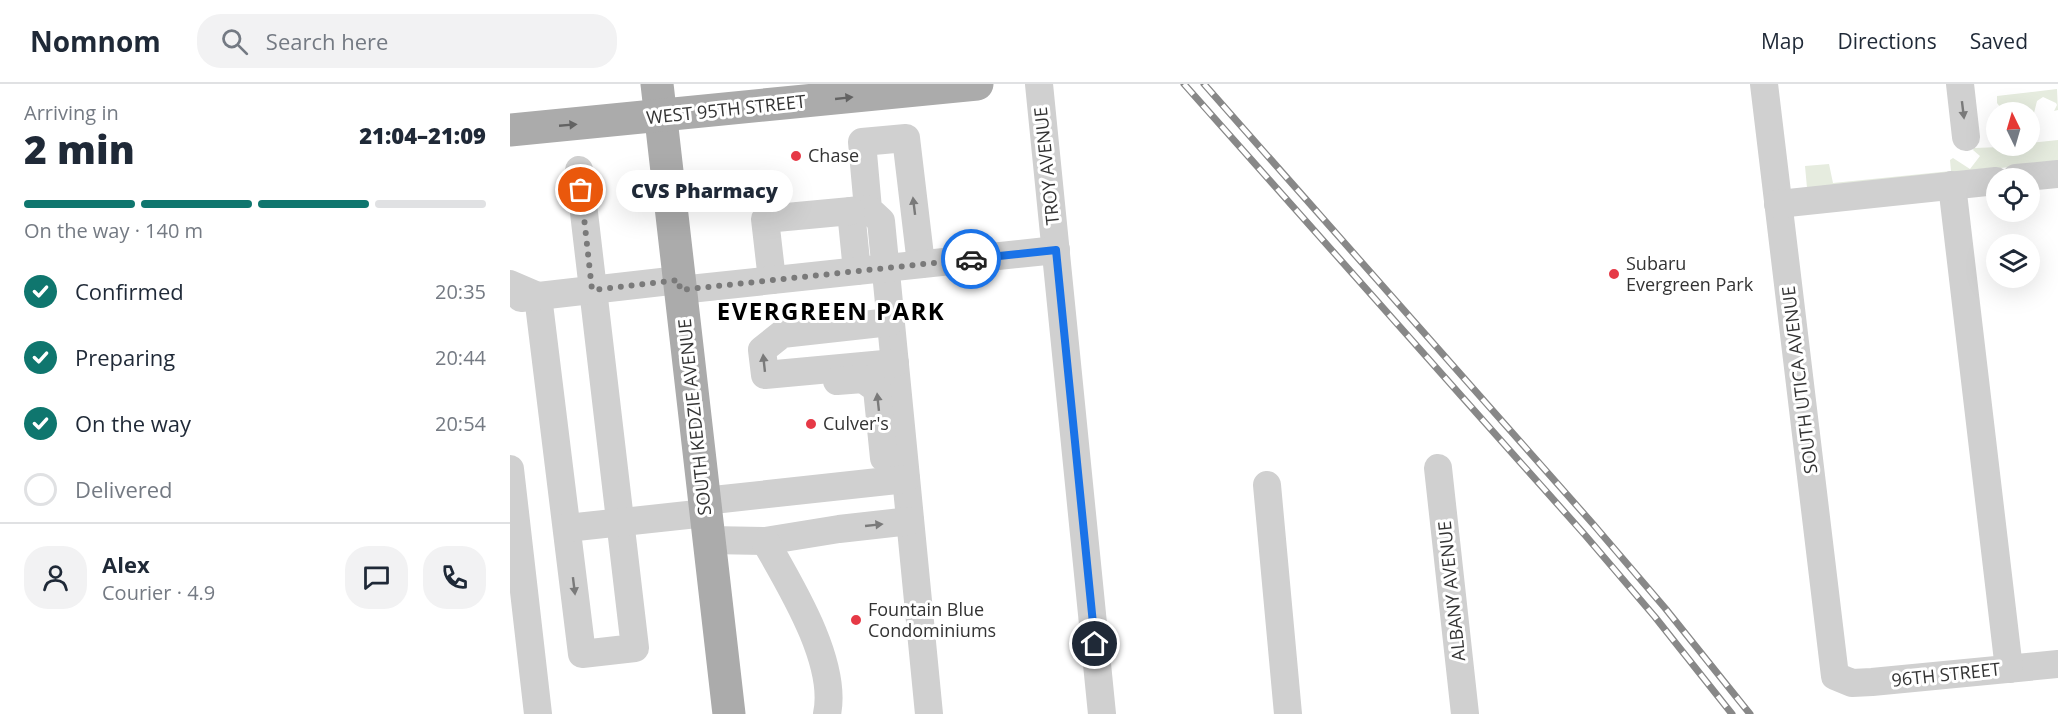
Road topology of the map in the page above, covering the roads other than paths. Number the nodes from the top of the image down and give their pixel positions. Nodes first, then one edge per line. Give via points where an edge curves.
1 (657, 84) edge
2 (977, 84) edge
3 (1039, 84) edge
4 (1764, 84) edge
5 (1960, 84) edge
6 (661, 117) junction
7 (510, 130) edge
8 (1966, 137) dead end
9 (579, 170) dead end
10 (2058, 174) edge
11 (2040, 176) edge
12 (1986, 182) edge
13 (1952, 185) junction
14 (1778, 204) junction
15 (860, 210) junction
16 (1056, 250) junction
17 (921, 264) junction
18 (885, 267) junction
19 (857, 271) junction
20 (771, 280) junction
21 (510, 284) edge
22 (680, 285) junction
23 (592, 290) junction
24 (538, 296) junction
25 (510, 299) edge
26 (890, 322) junction
27 (895, 363) junction
28 (793, 372) junction
29 (1438, 468) dead end
30 (510, 469) edge
31 (896, 480) junction
32 (1267, 484) dead end
33 (706, 518) junction
34 (910, 521) junction
35 (620, 523) junction
36 (567, 528) junction
37 (765, 541) junction
38 (2058, 664) edge
39 (2009, 669) junction
40 (1835, 676) joint
41 (538, 714) edge
42 (729, 714) edge
43 (826, 714) edge
44 (929, 714) edge
45 (1102, 714) edge
46 (1288, 714) edge
47 (1465, 714) edge

1 - 6 main road, SOUTH KEDZIE AVENUE
6 -> 2 main road, WEST 95TH STREET
3 - 16 street, TROY AVENUE
4 - 14 street, SOUTH UTICA AVENUE
5 -> 8 street
7 -> 6 main road, WEST 95TH STREET
6 - 22 main road, SOUTH KEDZIE AVENUE
9 - 23 street
10 - 11 street
12 - 13 street
13 - 14 street
13 - 39 street
14 - 40 street, SOUTH UTICA AVENUE
17 -> 15 street via 906,138 862,142
15 - 18 street via 881,221
15 - 19 street
15 - 20 street via 765,219
16 - 17 street
16 - 45 street, TROY AVENUE
17 - 18 street
18 - 19 street
18 - 26 street
19 - 20 street
20 - 22 street
21 - 24 street
22 - 23 street
22 - 33 main road, SOUTH KEDZIE AVENUE
23 - 24 street
23 - 35 street
24 - 25 street
24 - 36 street
26 - 27 street
28 -> 26 street via 765,375 762,350 782,334
27 - 28 street
27 - 31 street
31 -> 28 street via 877,389 863,379 808,384
29 - 47 street, ALBANY AVENUE
30 - 41 street
31 - 33 street
31 - 34 street
32 - 46 street
33 - 35 street
33 - 37 street
33 - 42 main road, SOUTH KEDZIE AVENUE
37 -> 34 street
34 - 44 street
35 - 36 street
36 -> 35 street via 582,654 635,648
37 - 43 street via 818,643 826,681
38 - 39 street, 96TH STREET
39 - 40 street, 96TH STREET via 1852,683

